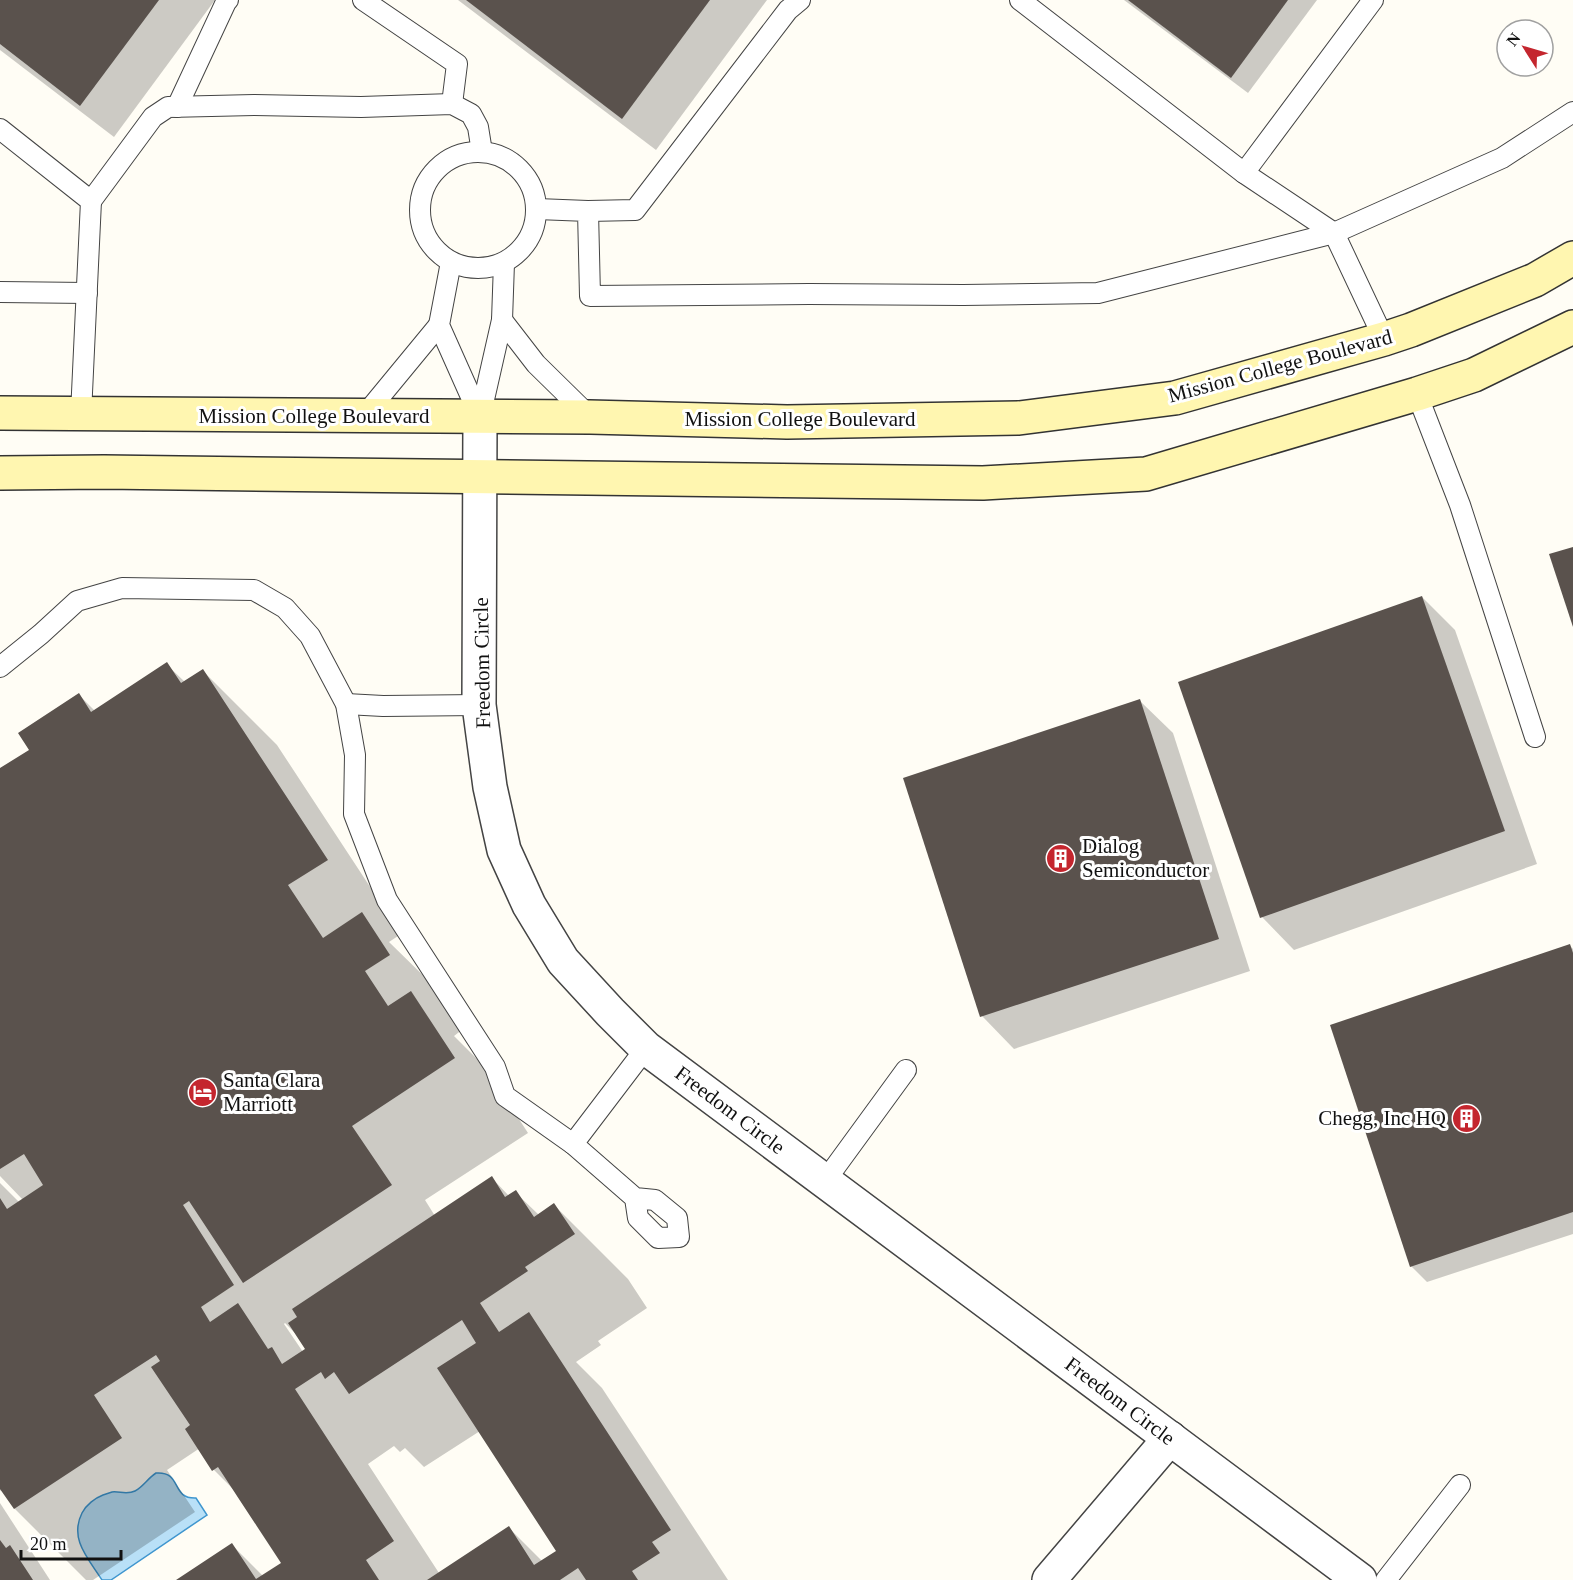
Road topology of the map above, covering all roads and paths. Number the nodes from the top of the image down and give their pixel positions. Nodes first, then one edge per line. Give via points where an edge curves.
1 (228, 0) edge
2 (363, 0) edge
3 (800, 0) edge
4 (1020, 0) edge
5 (1373, 0) edge
6 (452, 104) junction
7 (177, 107) junction
8 (1573, 112) edge
9 (0, 129) edge
10 (482, 152) junction
11 (1244, 173) junction
12 (92, 201) junction
13 (537, 209) junction
14 (588, 211) junction
15 (1334, 233) junction
16 (1573, 258) edge
17 (451, 262) junction
18 (504, 263) junction
19 (0, 292) edge
20 (87, 293) junction
21 (502, 320) junction
22 (439, 325) junction
23 (1573, 327) edge
24 (1384, 339) junction
25 (1416, 394) junction
26 (0, 413) edge
27 (81, 414) junction
28 (364, 416) junction
29 (480, 417) junction
30 (590, 417) junction
31 (0, 473) edge
32 (480, 477) junction
33 (0, 667) edge
34 (346, 704) junction
35 (479, 705) junction
36 (1534, 737) dead end
37 (646, 1048) junction
38 (906, 1070) dead end
39 (573, 1144) junction
40 (825, 1181) junction
41 (635, 1198) dead end
42 (1170, 1438) junction
43 (1460, 1485) dead end
44 (1049, 1580) edge
45 (1360, 1580) edge
46 (1386, 1580) edge

1 - 7 lane
2 - 6 lane via 457,64
3 - 14 lane via 788,10 635,210
4 - 11 lane
5 - 11 lane
6 - 7 lane
6 - 10 lane via 471,114 478,127
7 - 12 lane via 168,107 153,117
8 - 15 lane via 1502,158
9 - 12 lane
10 - 13 lane via 514,164 534,192
10 - 17 lane via 448,160 435,172 421,204 427,238
11 - 15 lane
12 - 20 lane
13 - 14 lane
13 - 18 lane via 528,241
14 - 15 lane via 590,296 1098,292
15 - 24 lane
16 - 24 main road, Mission College Boulevard via 1534,280
17 - 18 lane via 468,268
17 - 22 lane
18 - 21 lane
19 - 20 lane
20 - 27 lane
21 - 29 lane
21 - 30 lane via 536,364
22 - 28 lane
22 - 29 lane
23 - 25 main road via 1474,375
24 - 30 main road, Mission College Boulevard via 1175,398 1019,418 787,422
25 - 32 main road via 1146,474 983,483
25 - 36 lane via 1460,505
26 - 27 main road, Mission College Boulevard
27 - 28 main road, Mission College Boulevard
28 - 29 main road, Mission College Boulevard
29 - 30 main road, Mission College Boulevard
29 - 32 street, Freedom Circle
31 - 32 main road
32 - 35 street, Freedom Circle
33 - 34 lane via 77,601 122,588 254,590 285,608 310,636
34 - 35 lane
34 - 39 lane via 355,755 354,814 387,900 495,1067 505,1096
35 - 37 street, Freedom Circle via 504,850 529,904 563,961
37 - 39 lane
37 - 40 street, Freedom Circle
38 - 40 lane
39 - 41 lane
40 - 42 street, Freedom Circle
42 - 44 street
42 - 45 street, Freedom Circle
43 - 46 lane

